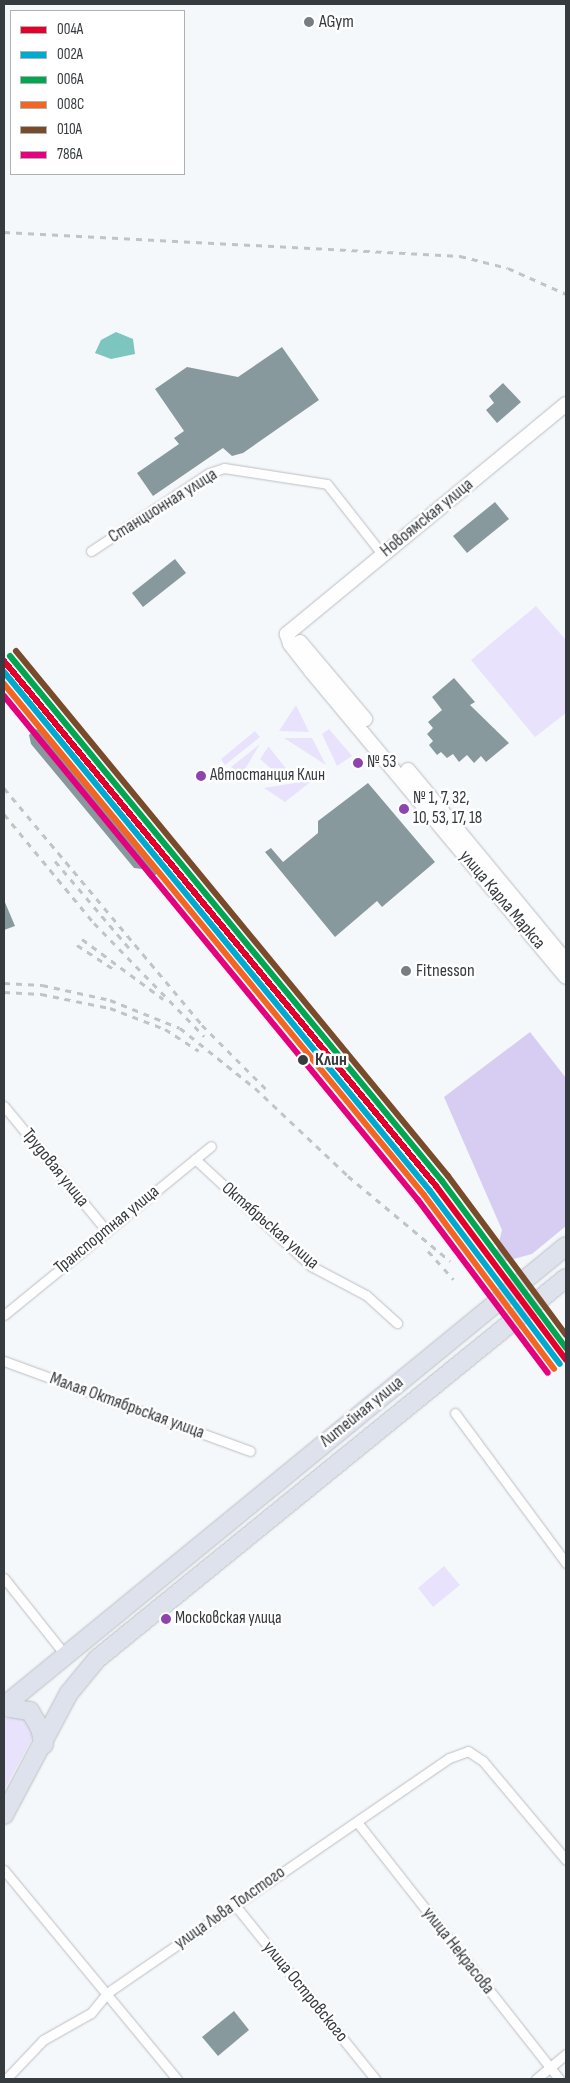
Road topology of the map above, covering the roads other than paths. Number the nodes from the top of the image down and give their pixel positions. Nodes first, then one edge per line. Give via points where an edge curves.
1 (566, 404) edge
2 (91, 552) dead end
3 (382, 554) junction
4 (288, 635) junction
5 (566, 961) edge
6 (566, 977) edge
7 (4, 1106) edge
8 (211, 1146) dead end
9 (195, 1159) junction
10 (106, 1230) junction
11 (566, 1246) edge
12 (566, 1278) edge
13 (4, 1315) edge
14 (397, 1323) dead end
15 (4, 1361) edge
16 (455, 1413) dead end
17 (250, 1451) dead end
18 (566, 1563) edge
19 (4, 1578) edge
20 (66, 1656) junction
21 (4, 1706) edge
22 (44, 1745) junction
23 (4, 1815) edge
24 (356, 1822) junction
25 (566, 1860) edge
26 (4, 1870) edge
27 (234, 1904) junction
28 (108, 1993) junction
29 (566, 2054) edge
30 (550, 2068) junction
31 (6, 2079) edge
32 (177, 2079) edge
33 (375, 2079) edge
34 (536, 2079) edge
35 (559, 2079) edge

1 - 3 street, Новоямская улица
2 - 3 street, Станционная улица via 209,473 224,468 327,484
3 - 4 street, Новоямская улица
4 - 5 street, улица Карла Маркса via 298,640
4 - 6 street, улица Карла Маркса via 311,671
7 - 10 street, Трудовая улица
8 - 9 street, Транспортная улица
9 - 10 street, Транспортная улица
9 - 14 street, Октябрьская улица via 311,1266 366,1295
10 - 13 street, Транспортная улица
11 - 20 highway, Литейная улица via 158,1577
12 - 22 highway, Литейная улица via 97,1659 69,1693
15 - 17 street, Малая Октябрьская улица
16 - 18 street
19 - 20 street
20 - 21 highway, Литейная улица
21 - 22 highway via 30,1711 40,1728
22 - 23 highway, Литейная улица
24 - 25 street, улица Льва Толстого via 449,1758 468,1751 489,1767
24 - 27 street, улица Льва Толстого
24 - 30 street, улица Некрасова
26 - 28 street
27 - 28 street, улица Льва Толстого
27 - 33 street, улица Островского
28 - 31 street, улица Льва Толстого via 91,2013 43,2040
28 - 32 street
29 - 30 street
30 - 34 street
30 - 35 street, улица Некрасова

